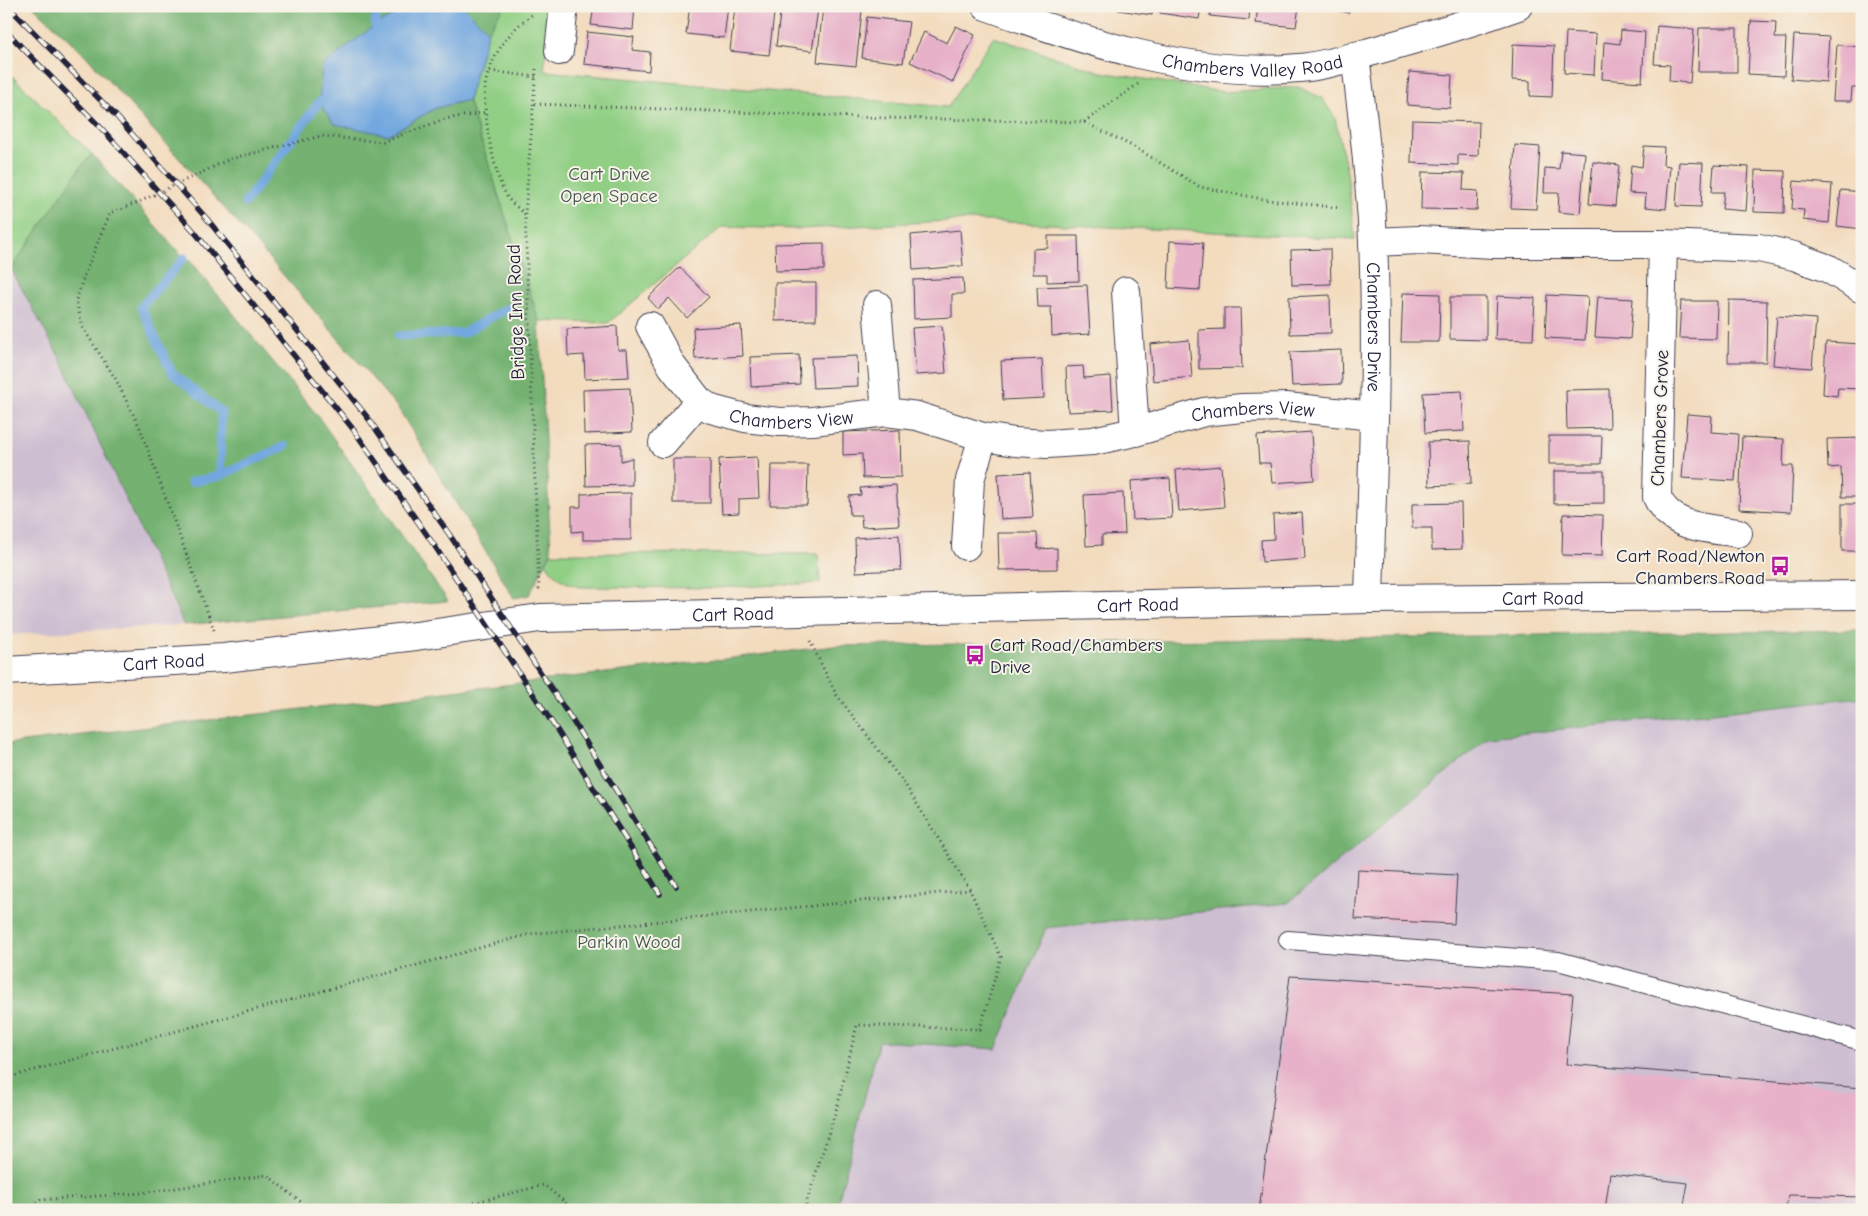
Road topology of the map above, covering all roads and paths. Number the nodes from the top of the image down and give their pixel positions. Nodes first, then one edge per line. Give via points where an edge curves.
1 (986, 6) edge
2 (1518, 6) edge
3 (552, 8) edge
4 (559, 51) dead end
5 (1355, 56) junction
6 (1170, 62) junction
7 (536, 68) dead end
8 (490, 71) junction
9 (536, 77) junction
10 (535, 104) junction
11 (487, 112) junction
12 (1084, 122) junction
13 (1371, 211) junction
14 (525, 214) junction
15 (1373, 242) junction
16 (1664, 244) junction
17 (1862, 289) edge
18 (1126, 291) dead end
19 (877, 305) dead end
20 (650, 326) dead end
21 (699, 401) junction
22 (886, 412) junction
23 (1374, 416) junction
24 (1135, 432) junction
25 (983, 437) junction
26 (663, 443) dead end
27 (1738, 533) dead end
28 (966, 546) dead end
29 (1862, 595) edge
30 (1370, 599) junction
31 (796, 614) junction
32 (540, 618) junction
33 (224, 658) junction
34 (6, 671) edge
35 (970, 890) junction
36 (1288, 940) dead end
37 (1862, 1041) edge
38 (6, 1078) edge
39 (30, 1210) edge
40 (311, 1210) edge
41 (445, 1210) edge
42 (574, 1210) edge
43 (806, 1210) edge

1 - 6 street, Chambers Valley Road via 1061,34
2 - 5 street, Chambers Valley Road
3 - 4 street
3 - 8 path via 512,30 493,60
5 - 6 street, Chambers Valley Road via 1301,68 1245,70
5 - 13 street, Chambers Drive via 1367,145
6 - 12 path
7 - 9 path, Bridge Inn Road
8 - 9 path
8 - 11 path via 485,86
9 - 10 path, Bridge Inn Road
10 - 12 path
10 - 14 path, Bridge Inn Road
11 - 14 path via 495,169 508,198
11 - 33 path via 445,119 383,142 321,136 230,159 110,213 76,300 83,328 115,378 140,428
12 - 13 path via 1200,186 1268,200
13 - 15 street, Chambers Drive
14 - 32 path, Bridge Inn Road
15 - 16 street
15 - 23 street, Chambers Drive
16 - 17 street via 1759,248 1829,269
16 - 27 street, Chambers Grove via 1657,497 1672,518 1687,524
18 - 24 street
19 - 22 street
20 - 21 street, Chambers View via 672,366
21 - 22 street, Chambers View via 711,409 745,418 780,422
21 - 26 street
22 - 25 street, Chambers View via 917,416
23 - 24 street, Chambers View via 1286,408 1242,408 1204,412
23 - 30 street, Chambers Drive
24 - 25 street, Chambers View via 1093,441 1048,444
25 - 28 street via 970,480
29 - 30 street, Cart Road
30 - 31 street, Cart Road
31 - 32 street, Cart Road
31 - 35 path via 836,694 906,786
32 - 33 street, Cart Road
33 - 34 street, Cart Road
35 - 38 path via 530,934
35 - 43 path via 1001,957 980,1029 857,1025 838,1104
36 - 37 lane via 1558,961
39 - 40 path via 38,1200 141,1194 267,1175
41 - 42 path via 544,1186

